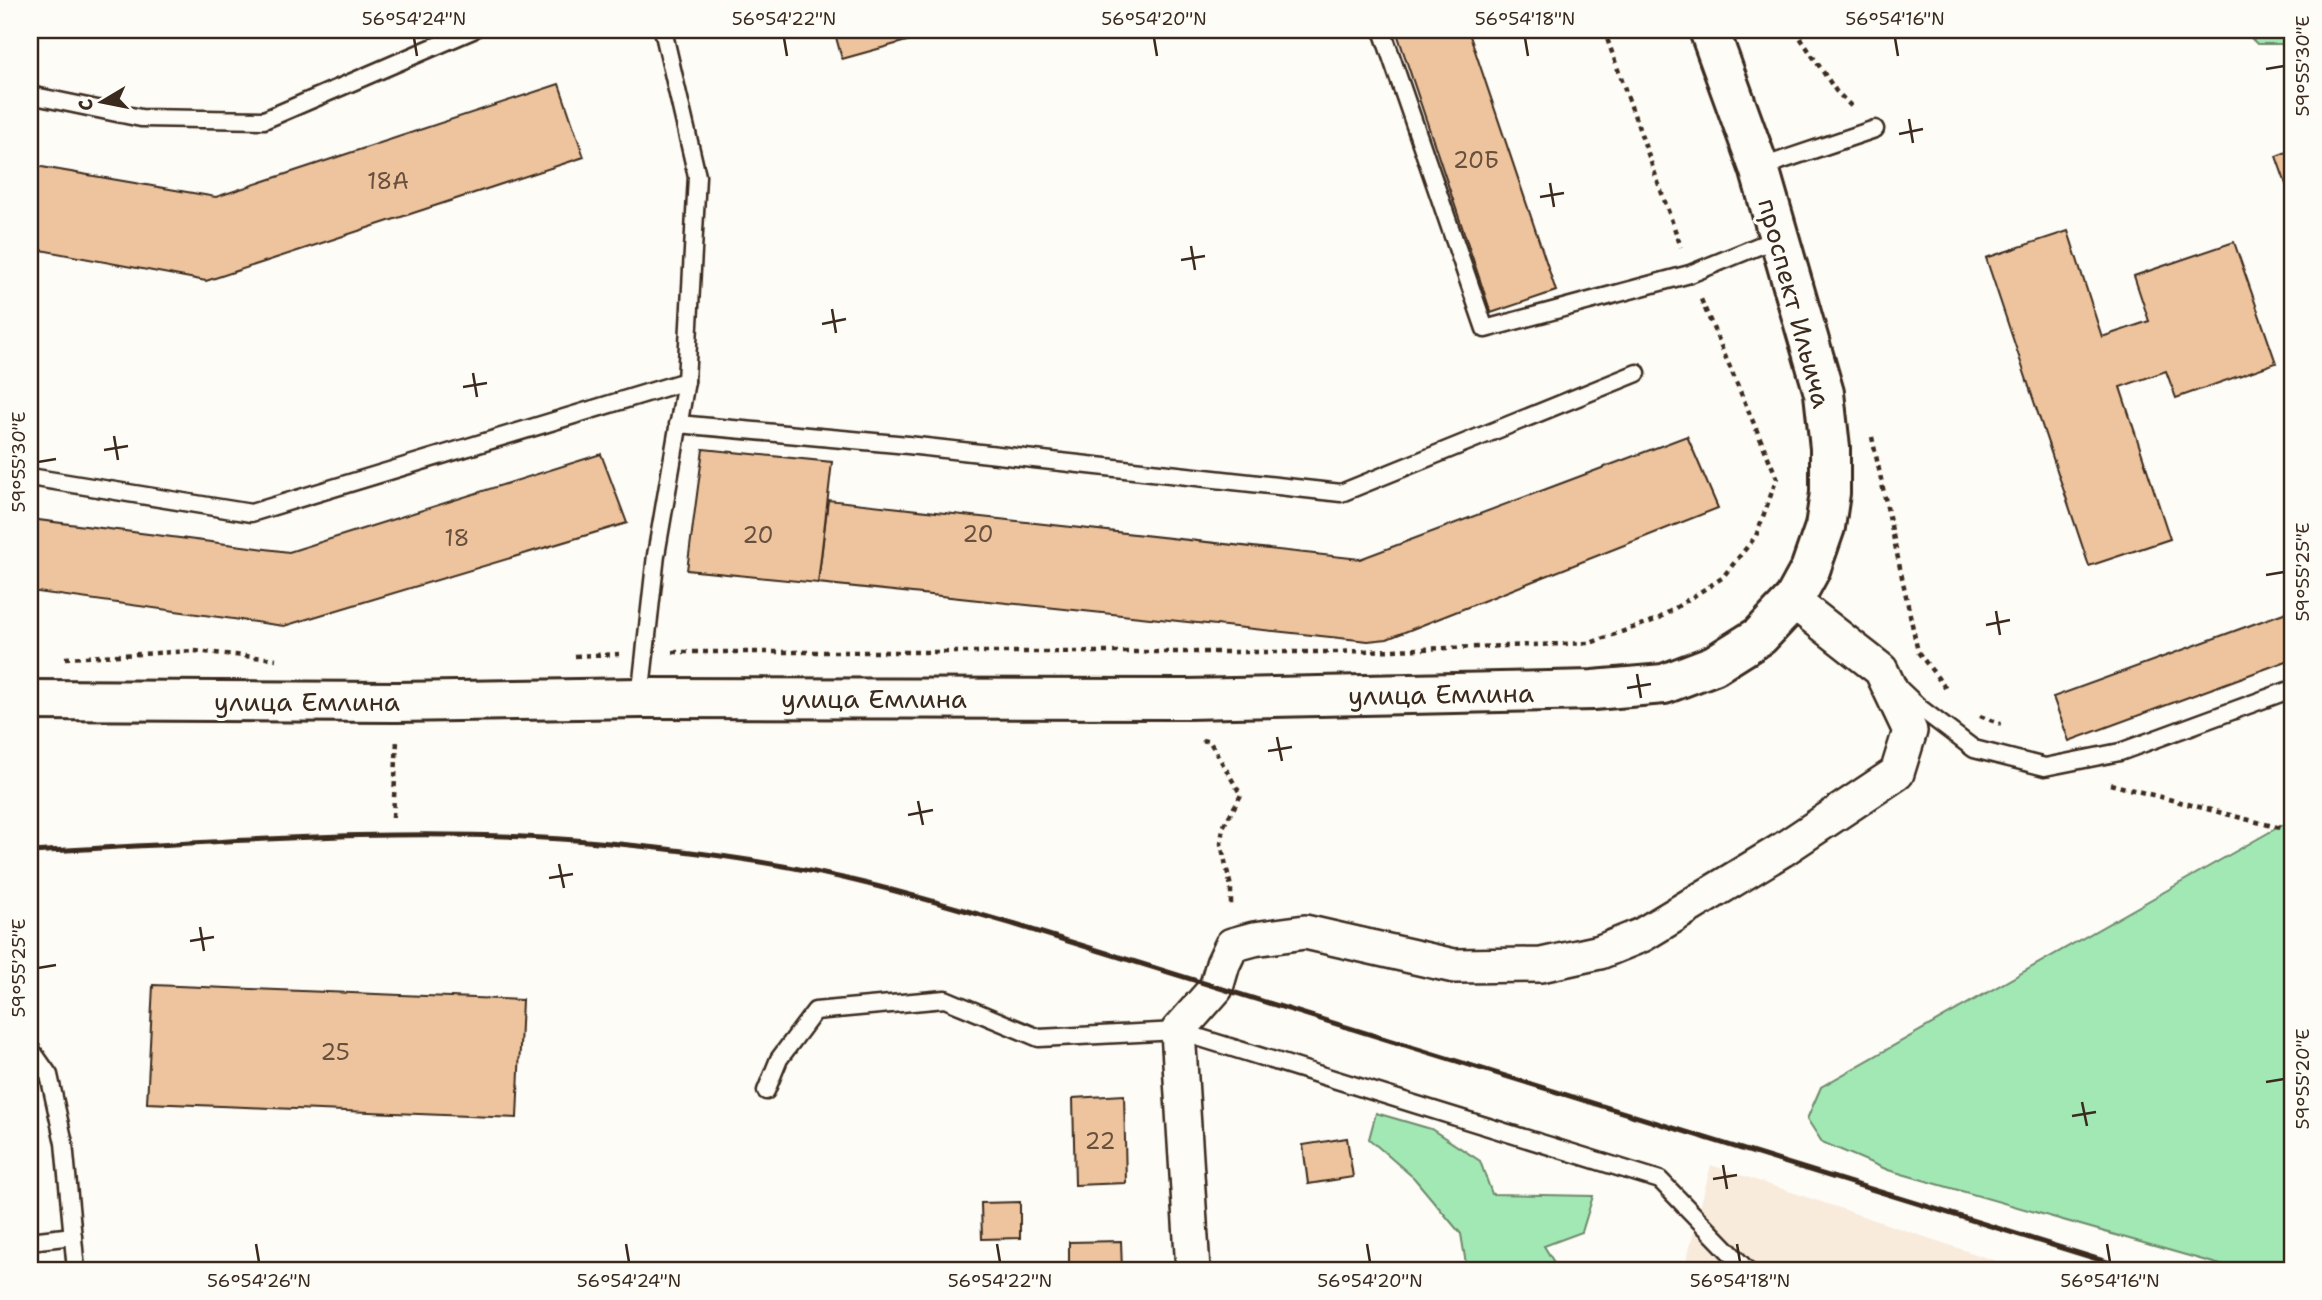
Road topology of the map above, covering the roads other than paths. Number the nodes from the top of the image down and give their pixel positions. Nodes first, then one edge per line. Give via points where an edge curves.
1 (473, 30) edge
2 (663, 30) edge
3 (1382, 30) edge
4 (1709, 30) edge
5 (30, 95) edge
6 (1875, 129) road end
7 (1759, 168) junction
8 (1778, 238) junction
9 (1637, 373) dead end
10 (686, 381) junction
11 (678, 424) junction
12 (30, 477) edge
13 (1793, 601) junction
14 (1714, 665) joint
15 (1881, 670) junction
16 (2292, 689) edge
17 (640, 698) junction
18 (30, 700) edge
19 (1178, 1031) junction
20 (30, 1048) edge
21 (766, 1091) dead end
22 (73, 1236) junction
23 (30, 1241) edge
24 (76, 1270) edge
25 (1193, 1270) edge
26 (1747, 1270) edge

1 - 5 lane via 264,120 141,118
2 - 10 lane via 697,176
3 - 8 lane via 1485,329 1690,274
4 - 7 street, проспект Ильича
6 - 7 lane
7 - 8 street, проспект Ильича
8 - 13 street, проспект Ильича via 1824,393 1830,448 1825,527
9 - 11 lane via 1341,493
10 - 11 lane
10 - 12 lane via 251,513
11 - 17 lane via 656,555
13 - 14 street, проспект Ильича via 1760,636
13 - 15 street
14 - 17 street, улица Емлина via 1664,684 1594,690 1187,699
15 - 16 lane via 1920,708 1974,749 2045,767 2120,752
15 - 19 street via 1910,731 1897,773 1642,935 1600,952 1541,965 1454,966 1305,932 1254,939 1232,946 1216,989
17 - 18 street, улица Емлина
19 - 21 lane via 1039,1038 945,999 815,1011 779,1059
19 - 25 street
19 - 26 lane via 1660,1180
20 - 22 lane via 49,1075 64,1143
22 - 23 lane
22 - 24 lane

